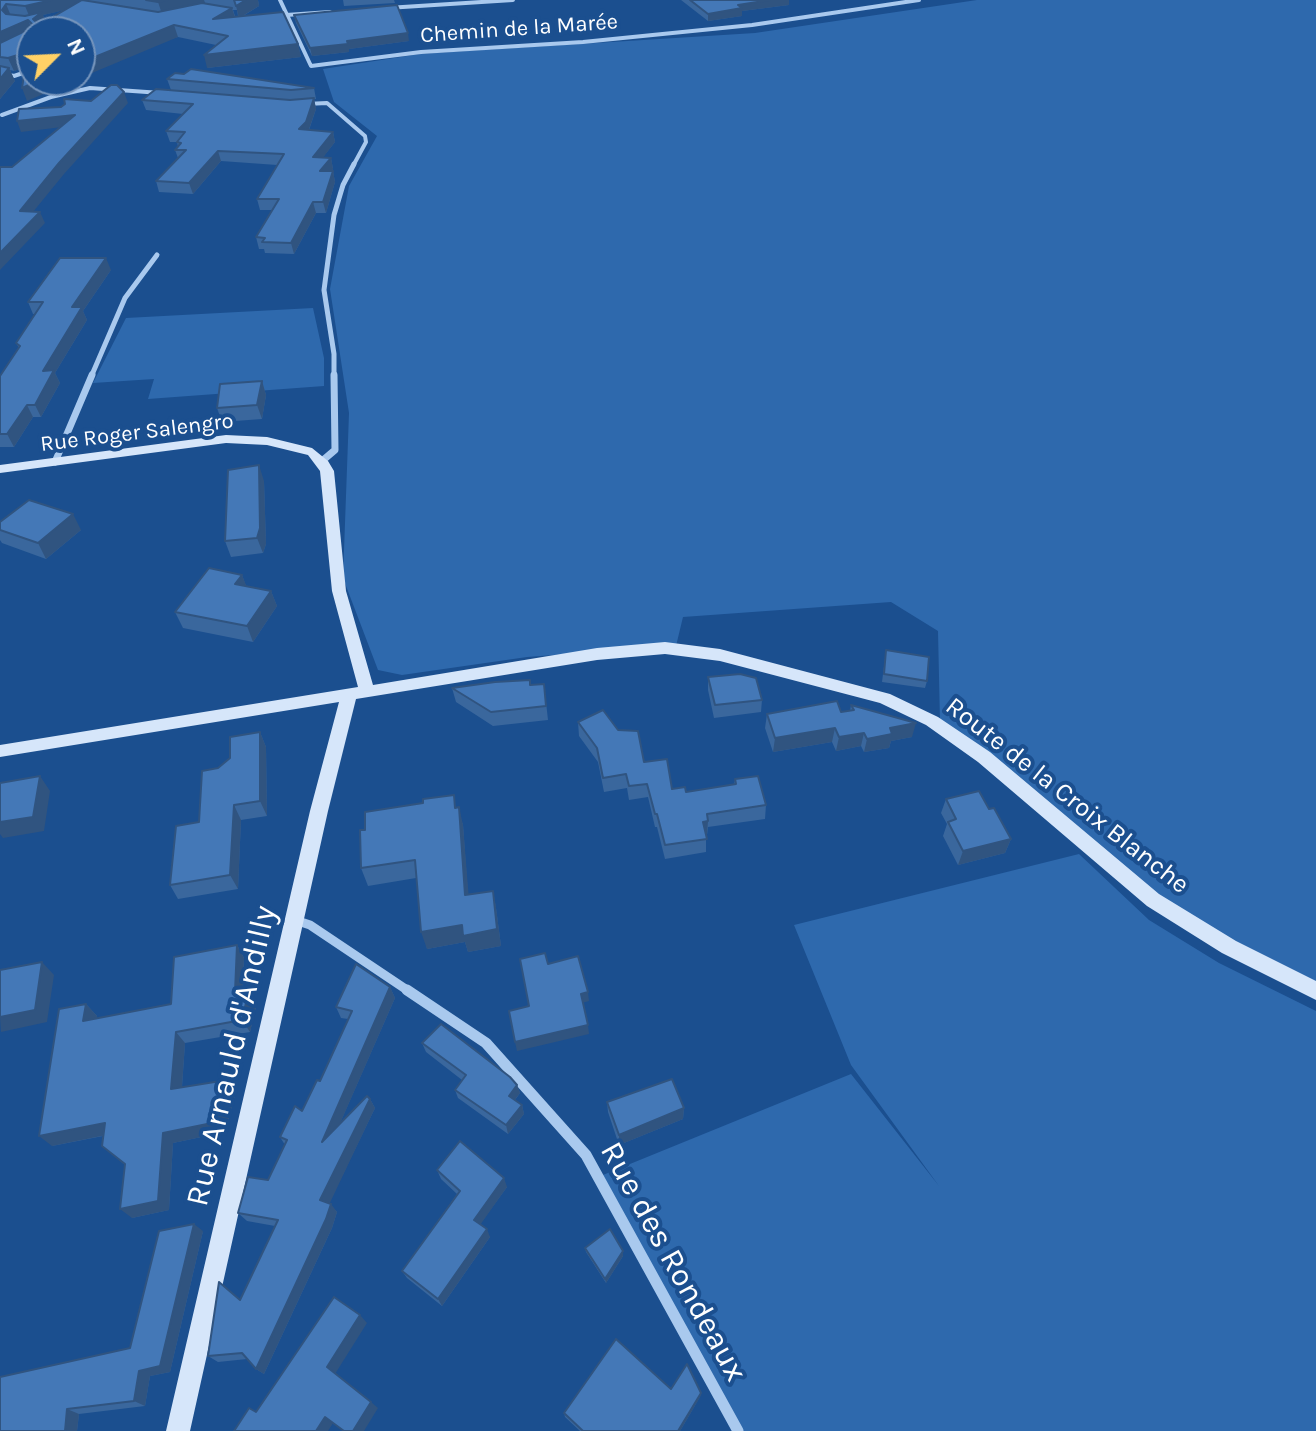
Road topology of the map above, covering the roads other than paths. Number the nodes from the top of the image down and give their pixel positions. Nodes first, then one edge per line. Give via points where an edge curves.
1 (280, 0) edge
2 (513, 0) edge
3 (919, 0) edge
4 (378, 9) edge
5 (333, 12) edge
6 (286, 15) junction
7 (168, 94) edge
8 (293, 105) edge
9 (33, 114) edge
10 (1, 117) edge
11 (157, 255) dead end
12 (322, 461) junction
13 (55, 462) junction
14 (0, 469) edge
15 (358, 694) junction
16 (0, 751) edge
17 (294, 920) junction
18 (1316, 991) edge
19 (178, 1431) edge
20 (738, 1431) edge

1 - 6 street
2 - 4 street
3 - 6 street, Chemin de la Marée via 752,25 311,66
5 - 6 street
7 - 10 street via 90,88
8 - 12 street via 327,103 366,142 334,215 324,290 334,354 335,450
9 - 10 street
11 - 13 street via 125,298
12 - 13 main road, Rue Roger Salengro via 289,445 226,439
12 - 15 main road
13 - 14 main road, Rue Roger Salengro
15 - 16 main road, Route de la Croix Blanche
15 - 17 main road, Rue Arnauld d'Andilly via 342,715
15 - 18 main road, Route de la Croix Blanche via 597,654 665,648 732,658 884,698 953,733 1164,907
17 - 19 main road, Rue Arnauld d'Andilly
17 - 20 street, Rue des Rondeaux via 310,925 486,1043 586,1155

